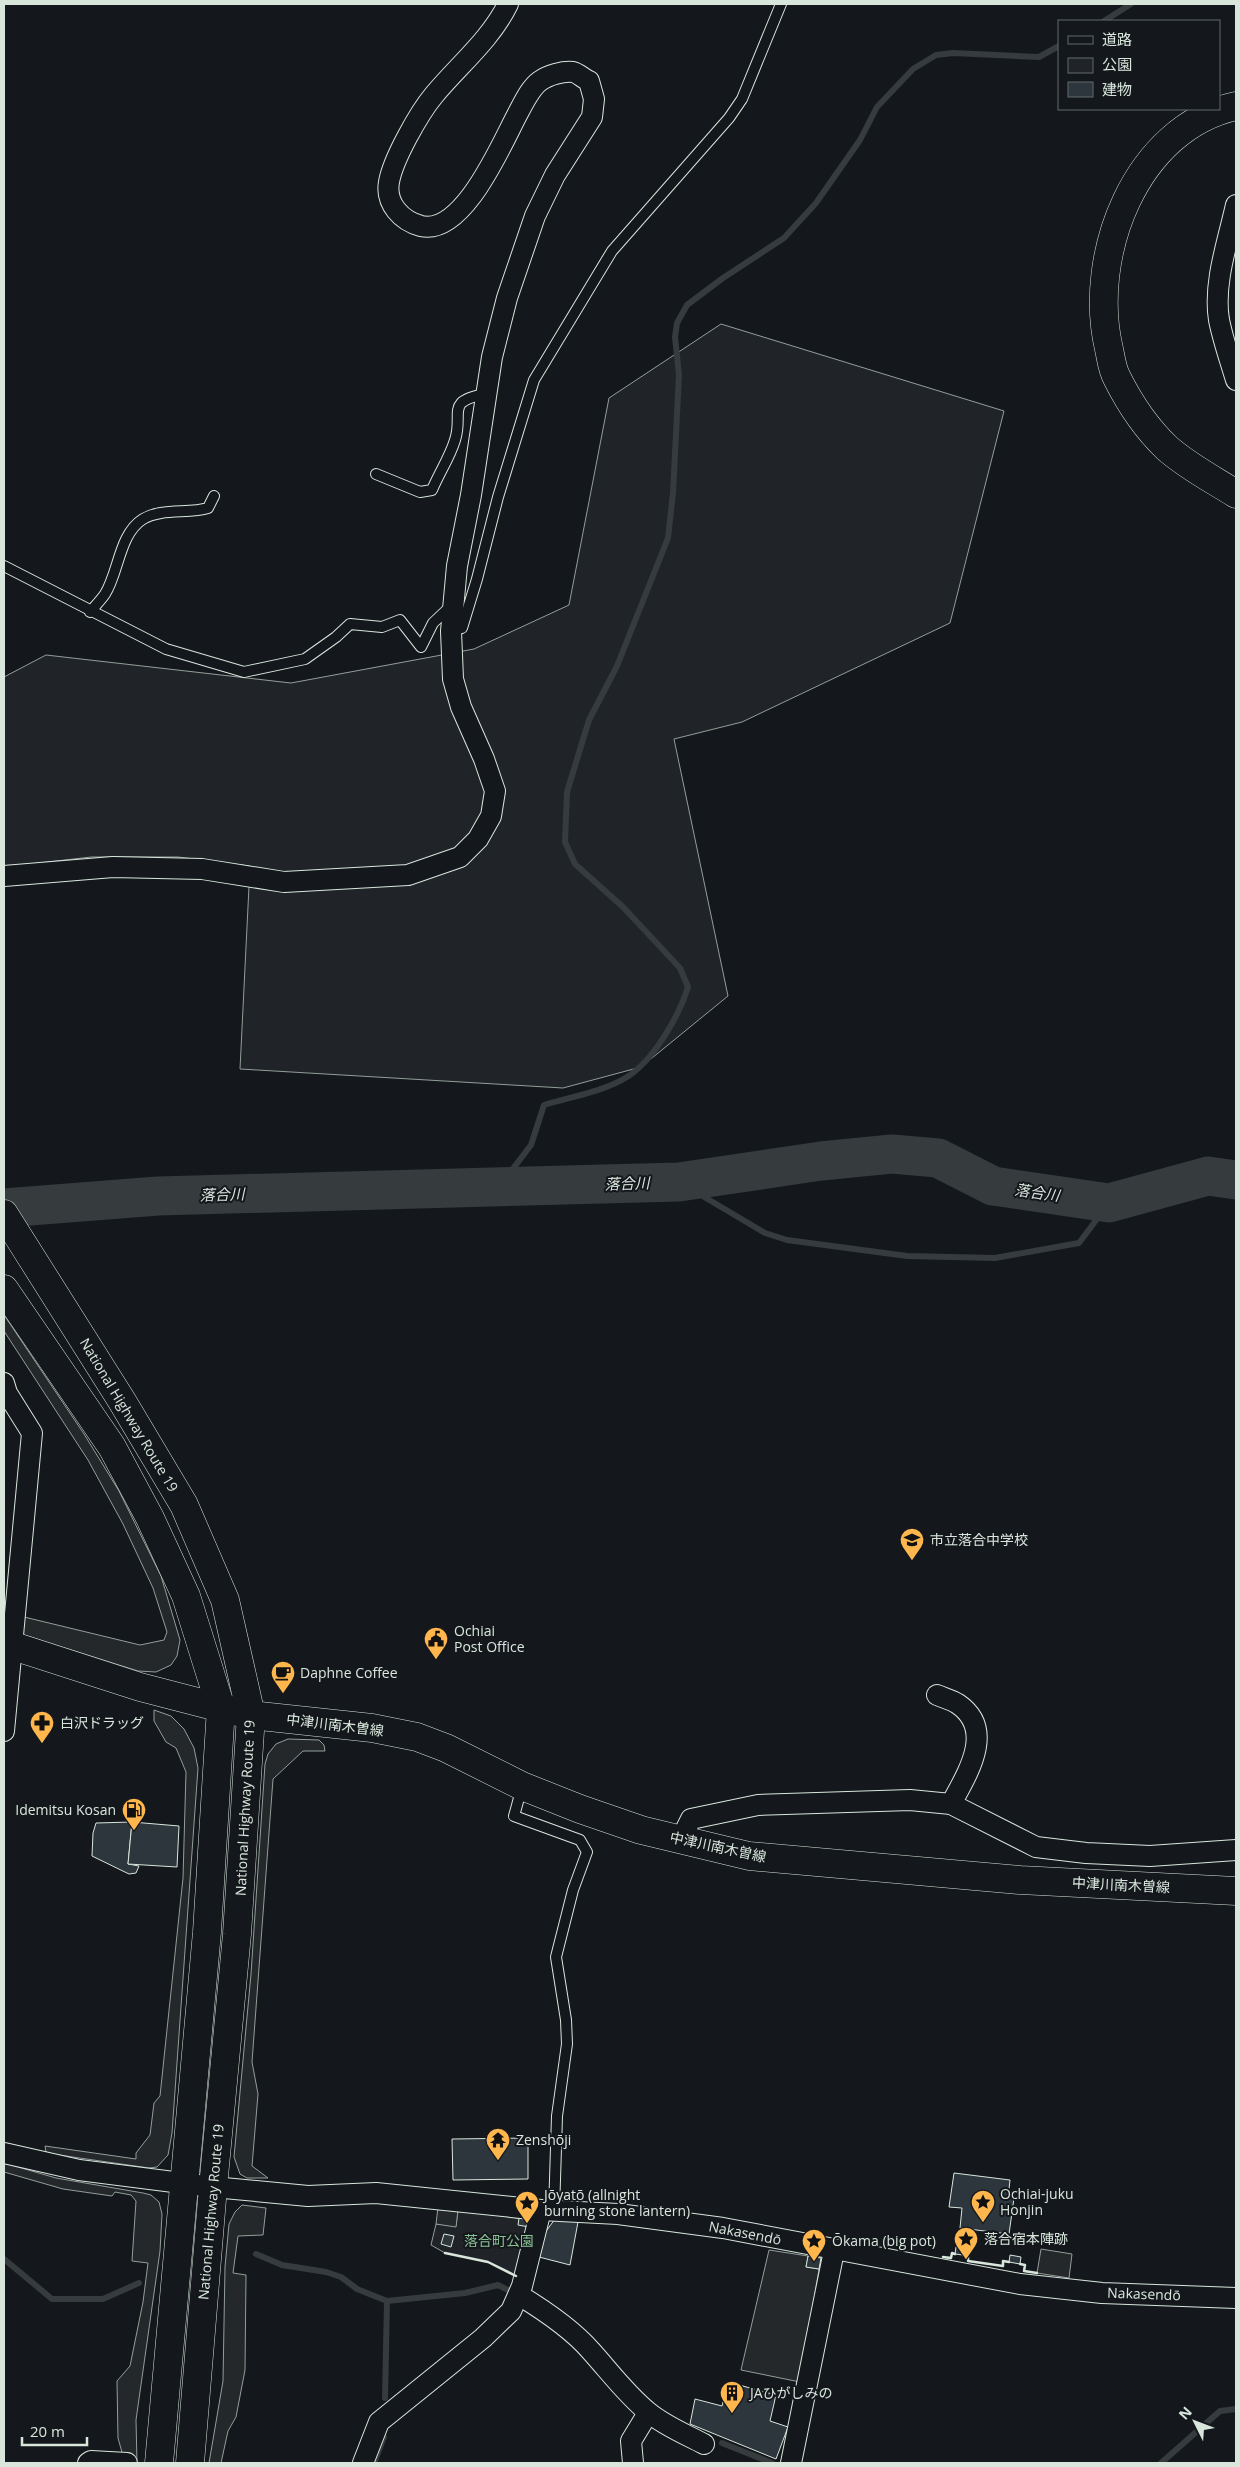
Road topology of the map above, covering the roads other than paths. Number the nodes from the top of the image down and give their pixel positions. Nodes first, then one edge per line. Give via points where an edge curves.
1 (508, 4) edge
2 (781, 4) edge
3 (1236, 106) edge
4 (1236, 205) edge
5 (1236, 380) edge
6 (486, 394) junction
7 (376, 474) dead end
8 (1236, 494) edge
9 (214, 496) dead end
10 (4, 566) edge
11 (452, 605) junction
12 (90, 612) junction
13 (451, 631) junction
14 (4, 876) edge
15 (4, 1214) edge
16 (4, 1289) edge
17 (4, 1383) edge
18 (8, 1645) edge
19 (937, 1695) dead end
20 (221, 1708) junction
21 (251, 1715) junction
22 (4, 1731) edge
23 (522, 1786) junction
24 (951, 1804) junction
25 (681, 1840) junction
26 (1236, 1850) edge
27 (1236, 1891) edge
28 (4, 2153) edge
29 (184, 2184) junction
30 (212, 2187) junction
31 (548, 2210) junction
32 (834, 2251) junction
33 (519, 2295) junction
34 (1236, 2298) edge
35 (648, 2413) junction
36 (704, 2444) dead end
37 (791, 2462) edge
38 (88, 2463) edge
39 (127, 2463) edge
40 (159, 2463) edge
41 (190, 2463) edge
42 (363, 2463) edge
43 (633, 2463) edge

1 - 6 street via 488,35 433,96 412,130 389,183 390,198 397,212 411,224 427,227 446,223 464,207 539,81 557,73 574,72 589,81 594,99 592,117 555,175 535,216 506,298
2 - 13 lane via 742,99 612,252 534,380 462,628
3 - 8 main road via 1184,128 1149,163 1120,217 1104,273 1103,299 1104,328 1116,376 1142,422 1168,449
4 - 5 street via 1218,297 1219,320
6 - 7 lane via 468,397 459,406 456,440 432,490 420,492
6 - 11 street
9 - 12 lane via 208,508 196,512 181,511 144,518 128,536 105,594
10 - 12 lane
11 - 12 lane via 433,623 421,647 400,620 382,627 350,624 305,659 244,672 166,649
11 - 13 street
13 - 14 street via 452,679 494,791 491,816 478,839 460,856 408,875 284,882 202,869 113,866
15 - 21 main road, National Highway Route 19 via 184,1505 225,1600
16 - 20 main road via 112,1447 150,1518 186,1596
17 - 18 street via 32,1433
18 - 20 main road, 中津川南木曽線
18 - 22 street
19 - 24 street via 958,1704 970,1715 978,1731 974,1760
20 - 21 main road, 中津川南木曽線
20 - 29 main road via 207,1932
21 - 23 main road, 中津川南木曽線 via 372,1728 417,1737
21 - 30 main road, National Highway Route 19 via 237,1934
23 - 25 main road, 中津川南木曽線 via 641,1830
23 - 31 lane via 514,1816 580,1840 587,1852 572,1890 556,1957 567,2044
24 - 25 street via 910,1800 758,1805 691,1819
24 - 26 street via 1036,1846 1086,1853 1150,1856
25 - 27 main road, 中津川南木曽線 via 749,1856 806,1862 1020,1880
28 - 29 street, Nakasendō via 79,2170
29 - 30 street, Nakasendō
29 - 40 main road
30 - 31 street, Nakasendō via 308,2196 376,2193
30 - 41 main road, National Highway Route 19
31 - 32 street, Nakasendō via 618,2214 723,2228
31 - 33 street
32 - 34 street, Nakasendō via 1020,2284 1102,2293
32 - 37 street
33 - 35 street via 590,2349 624,2391
33 - 42 street via 511,2311 483,2338 379,2422
35 - 36 street
35 - 43 street via 631,2441
38 - 39 street

